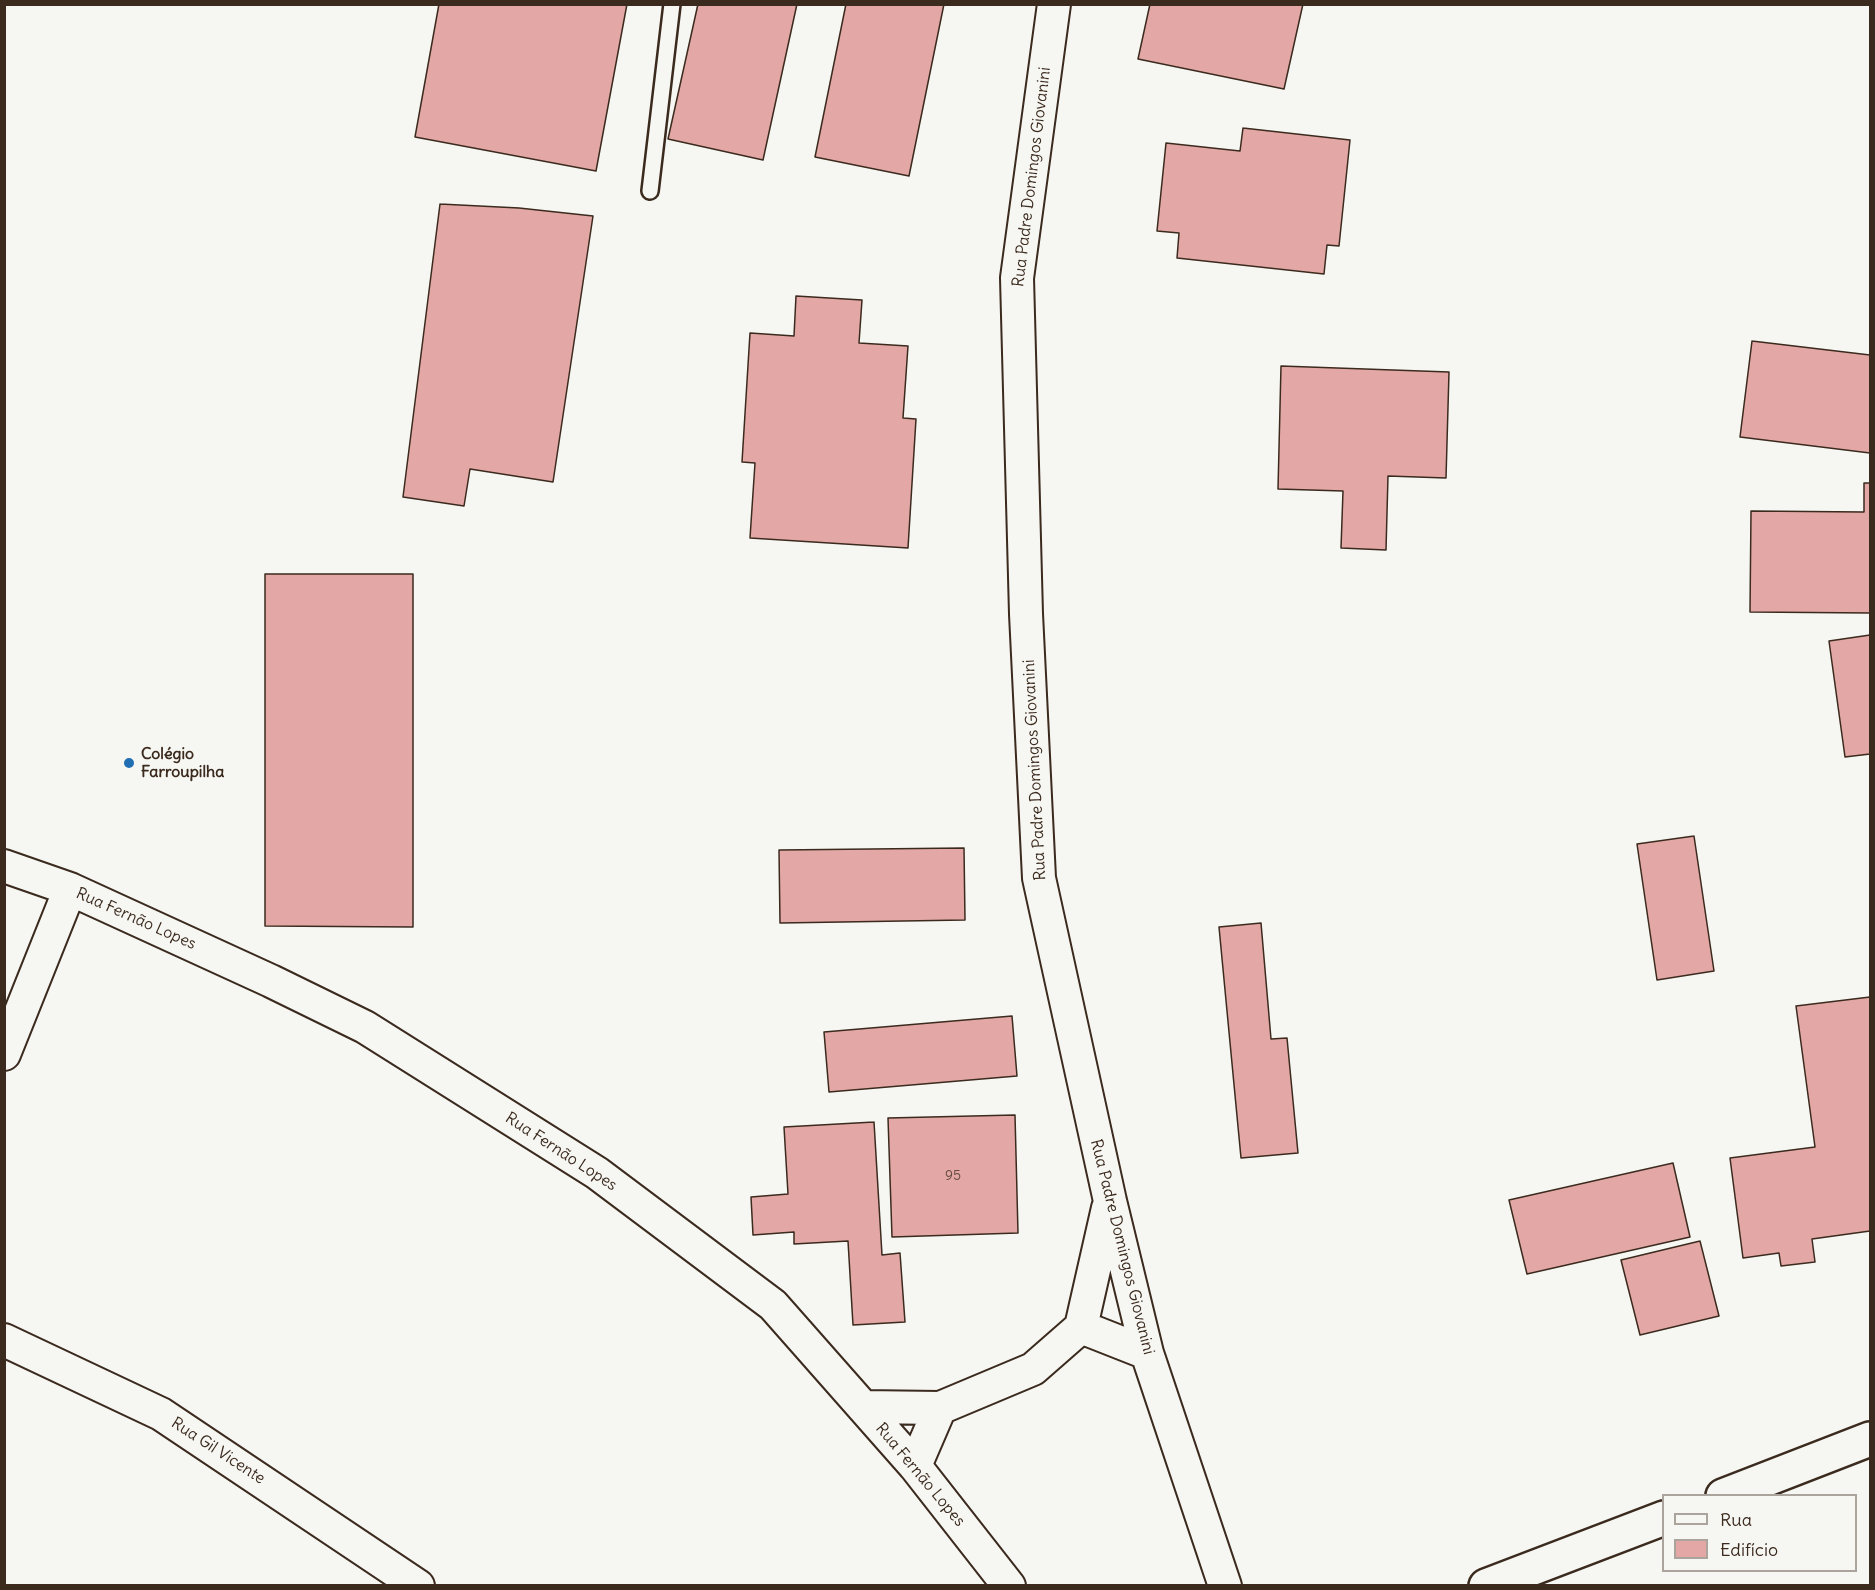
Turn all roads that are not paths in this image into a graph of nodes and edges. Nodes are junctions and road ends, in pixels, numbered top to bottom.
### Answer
1 (672, 4) edge
2 (1054, 4) edge
3 (650, 191) dead end
4 (4, 866) edge
5 (70, 889) junction
6 (4, 1054) edge
7 (1110, 1201) junction
8 (1081, 1327) junction
9 (4, 1340) edge
10 (1147, 1353) junction
11 (863, 1407) junction
12 (940, 1408) junction
13 (1870, 1439) edge
14 (915, 1466) junction
15 (1728, 1494) edge
16 (1662, 1519) edge
17 (418, 1586) edge
18 (1009, 1586) edge
19 (1225, 1586) edge
20 (1486, 1586) edge

1 - 3 lane
2 - 7 street, Rua Padre Domingos Giovanini
4 - 5 street, Rua Fernão Lopes
5 - 6 street
5 - 11 street, Rua Fernão Lopes
7 - 8 street
7 - 10 street, Rua Padre Domingos Giovanini
8 - 10 street
8 - 12 street
9 - 17 street, Rua Gil Vicente
10 - 19 street, Rua Padre Domingos Giovanini
11 - 12 street
11 - 14 street, Rua Fernão Lopes
12 - 14 street
13 - 15 main road
14 - 18 street, Rua Fernão Lopes
16 - 20 main road

